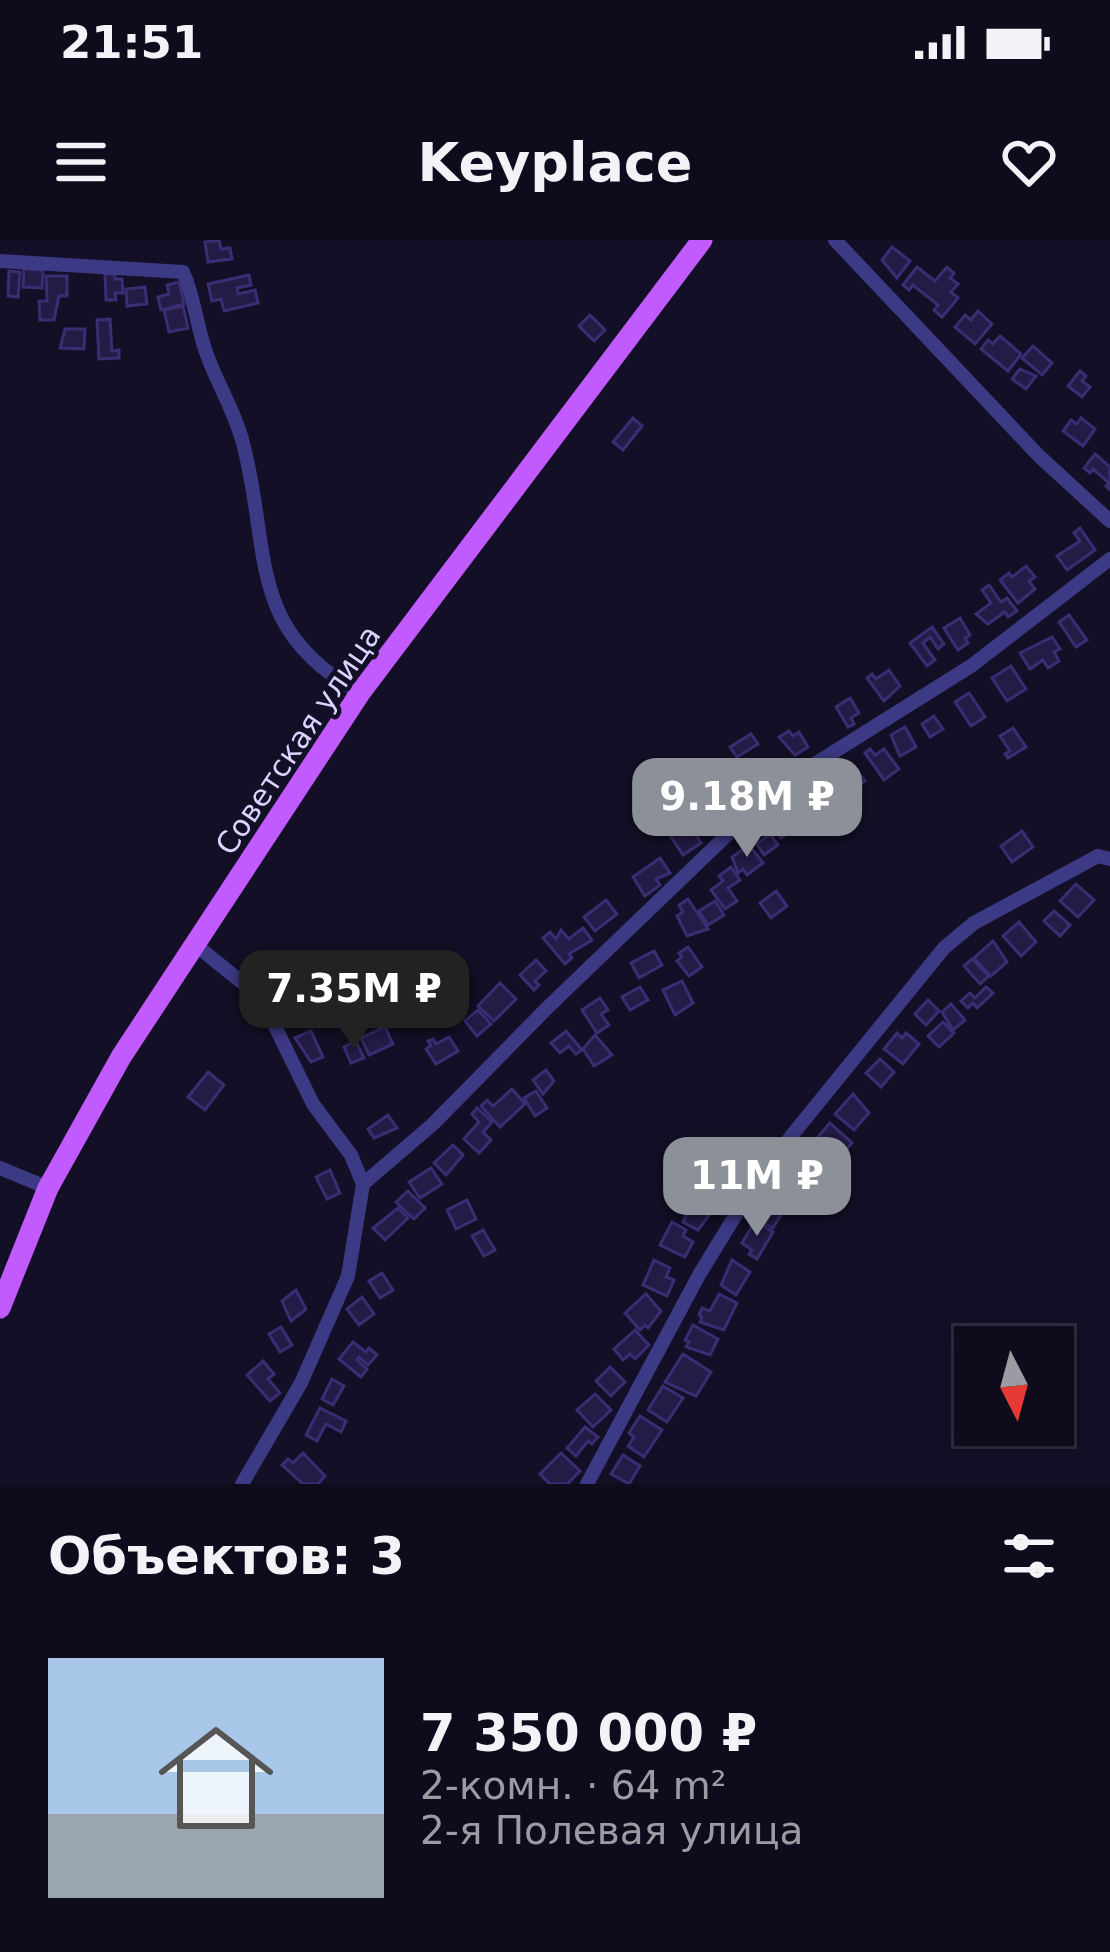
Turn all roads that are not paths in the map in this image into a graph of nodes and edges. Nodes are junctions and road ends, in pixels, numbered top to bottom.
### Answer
1 (702, 240) edge
2 (835, 240) edge
3 (0, 261) edge
4 (1110, 521) edge
5 (1110, 559) edge
6 (360, 693) junction
7 (1110, 859) edge
8 (197, 946) junction
9 (0, 1168) edge
10 (363, 1184) junction
11 (48, 1188) junction
12 (0, 1308) edge
13 (242, 1484) edge
14 (586, 1484) edge

1 - 6 main road, Советская улица
2 - 4 street
3 - 6 street
5 - 10 street
6 - 8 main road, Советская улица
7 - 14 street
8 - 10 street
8 - 11 main road, Советская улица
9 - 11 street
10 - 13 street
11 - 12 main road, Советская улица

